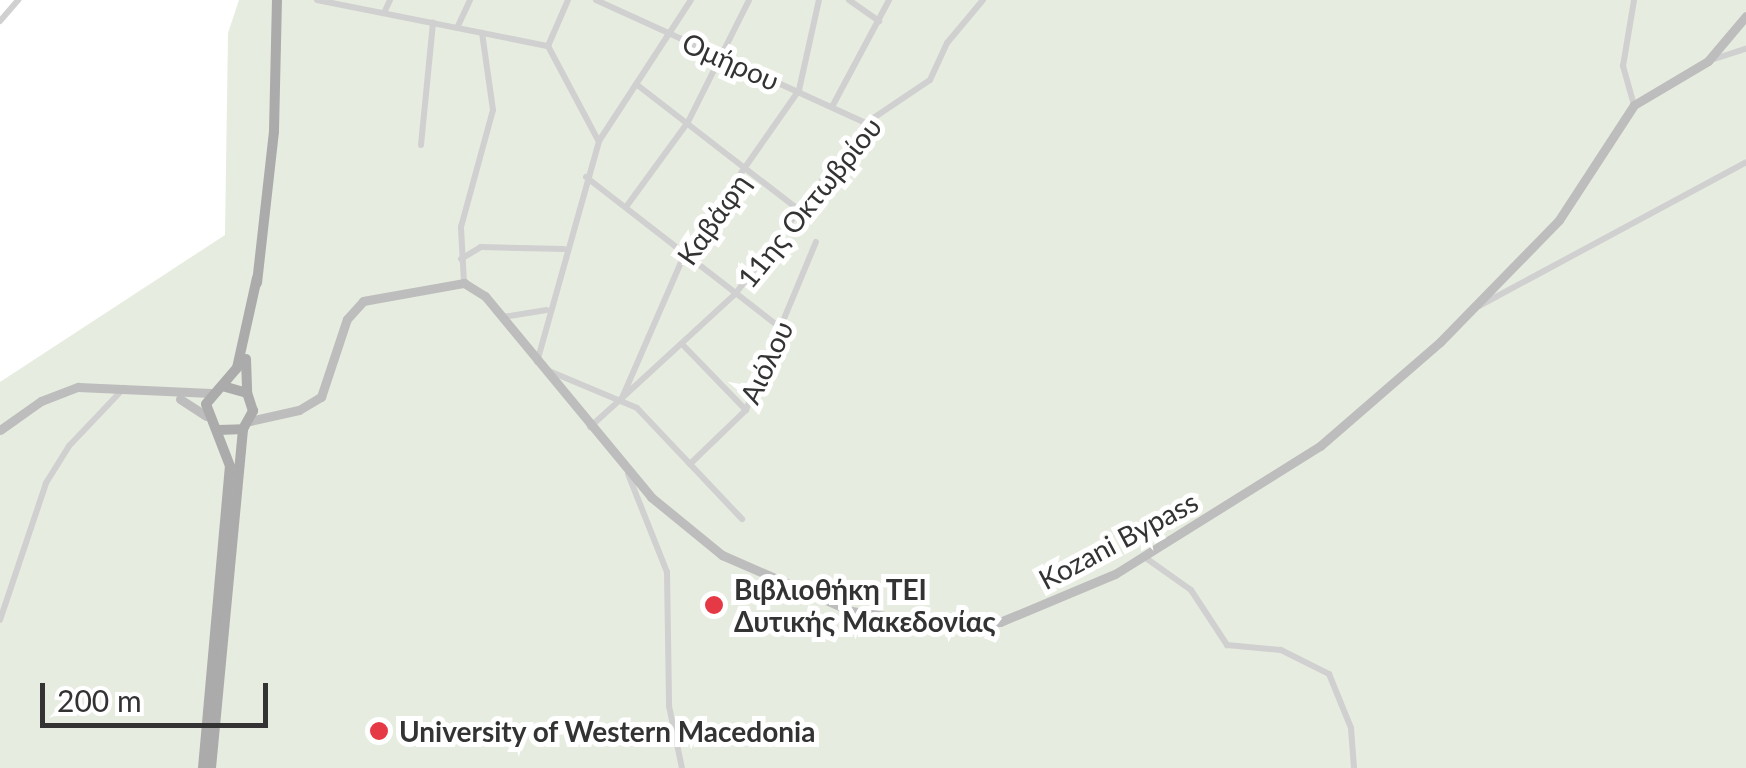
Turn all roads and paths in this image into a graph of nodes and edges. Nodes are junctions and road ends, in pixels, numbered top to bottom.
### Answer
1 (18, 0) edge
2 (318, 0) edge
3 (390, 0) edge
4 (470, 0) edge
5 (568, 0) edge
6 (596, 0) edge
7 (691, 0) edge
8 (749, 0) edge
9 (819, 0) edge
10 (849, 0) edge
11 (889, 0) edge
12 (983, 0) edge
13 (1634, 0) edge
14 (274, 2) edge
15 (384, 13) junction
16 (1746, 16) edge
17 (0, 21) edge
18 (879, 21) junction
19 (433, 23) junction
20 (458, 28) junction
21 (482, 33) junction
22 (669, 34) junction
23 (548, 46) junction
24 (1746, 49) edge
25 (724, 58) junction
26 (1708, 61) junction
27 (636, 84) junction
28 (799, 90) junction
29 (833, 104) junction
30 (1634, 105) junction
31 (688, 122) junction
32 (866, 122) junction
33 (599, 141) junction
34 (421, 146) dead end
35 (1746, 162) edge
36 (747, 169) junction
37 (586, 177) junction
38 (626, 207) junction
39 (799, 210) junction
40 (816, 242) dead end
41 (564, 249) junction
42 (685, 253) junction
43 (460, 260) junction
44 (257, 278) junction
45 (464, 284) junction
46 (736, 293) junction
47 (547, 309) junction
48 (1469, 311) junction
49 (503, 317) junction
50 (783, 330) junction
51 (682, 344) junction
52 (538, 366) junction
53 (124, 387) junction
54 (216, 390) junction
55 (172, 396) junction
56 (249, 396) junction
57 (622, 398) junction
58 (746, 410) junction
59 (274, 412) junction
60 (206, 416) junction
61 (246, 425) junction
62 (590, 428) junction
63 (216, 429) junction
64 (0, 430) edge
65 (690, 464) junction
66 (628, 473) junction
67 (742, 519) dead end
68 (1143, 556) junction
69 (0, 620) edge
70 (203, 768) edge
71 (212, 768) edge
72 (682, 768) edge
73 (1354, 768) edge

1 - 17 street
2 - 15 street
3 - 15 street
4 - 20 street
5 - 23 street
6 - 22 street, Ομήρου
7 - 22 street
8 - 25 street
9 - 28 street, Καβάφη
10 - 18 street
11 - 18 street
12 - 32 street, 11ης Οκτωβρίου
13 - 30 street
14 - 44 main road
15 - 19 street
16 - 26 main road, Kozani Bypass
18 - 29 street
19 - 20 street
19 - 34 street
20 - 21 street
21 - 23 street
21 - 43 street
22 - 25 street, Ομήρου
22 - 27 street
23 - 33 street
24 - 26 street
25 - 28 street, Ομήρου
25 - 31 street
26 - 30 main road, Kozani Bypass
27 - 31 street
27 - 33 street
28 - 29 street, Ομήρου
28 - 36 street, Καβάφη
29 - 32 street, Ομήρου
30 - 48 main road, Kozani Bypass
31 - 36 street
31 - 38 street
32 - 39 street, 11ης Οκτωβρίου
33 - 37 street
35 - 48 street
36 - 39 street
36 - 42 street, Καβάφη
37 - 38 street
37 - 41 street
38 - 42 street
39 - 46 street, 11ης Οκτωβρίου
40 - 50 street, Αιόλου
41 - 43 street
41 - 47 street
42 - 46 street
42 - 57 street, Καβάφη
43 - 45 street
44 - 54 main road
44 - 56 main road
45 - 49 main road, Kozani Bypass
45 - 59 main road
46 - 50 street
46 - 51 street, 11ης Οκτωβρίου
47 - 49 street
47 - 52 street
48 - 68 main road, Kozani Bypass
49 - 52 main road, Kozani Bypass
50 - 58 street, Αιόλου
51 - 57 street, 11ης Οκτωβρίου
51 - 58 street
52 - 57 street
52 - 62 main road, Kozani Bypass
53 - 55 main road
53 - 64 main road
53 - 69 street
54 - 55 main road
54 - 56 main road
54 - 60 main road
55 - 60 main road
56 - 59 main road
56 - 61 main road
57 - 62 street, Καβάφη
57 - 65 street
58 - 65 street, Αιόλου
59 - 61 main road
60 - 63 main road
61 - 63 main road
61 - 71 main road
62 - 66 main road, Kozani Bypass
63 - 70 main road
65 - 67 street
66 - 68 main road, Kozani Bypass
66 - 72 street
68 - 73 street

